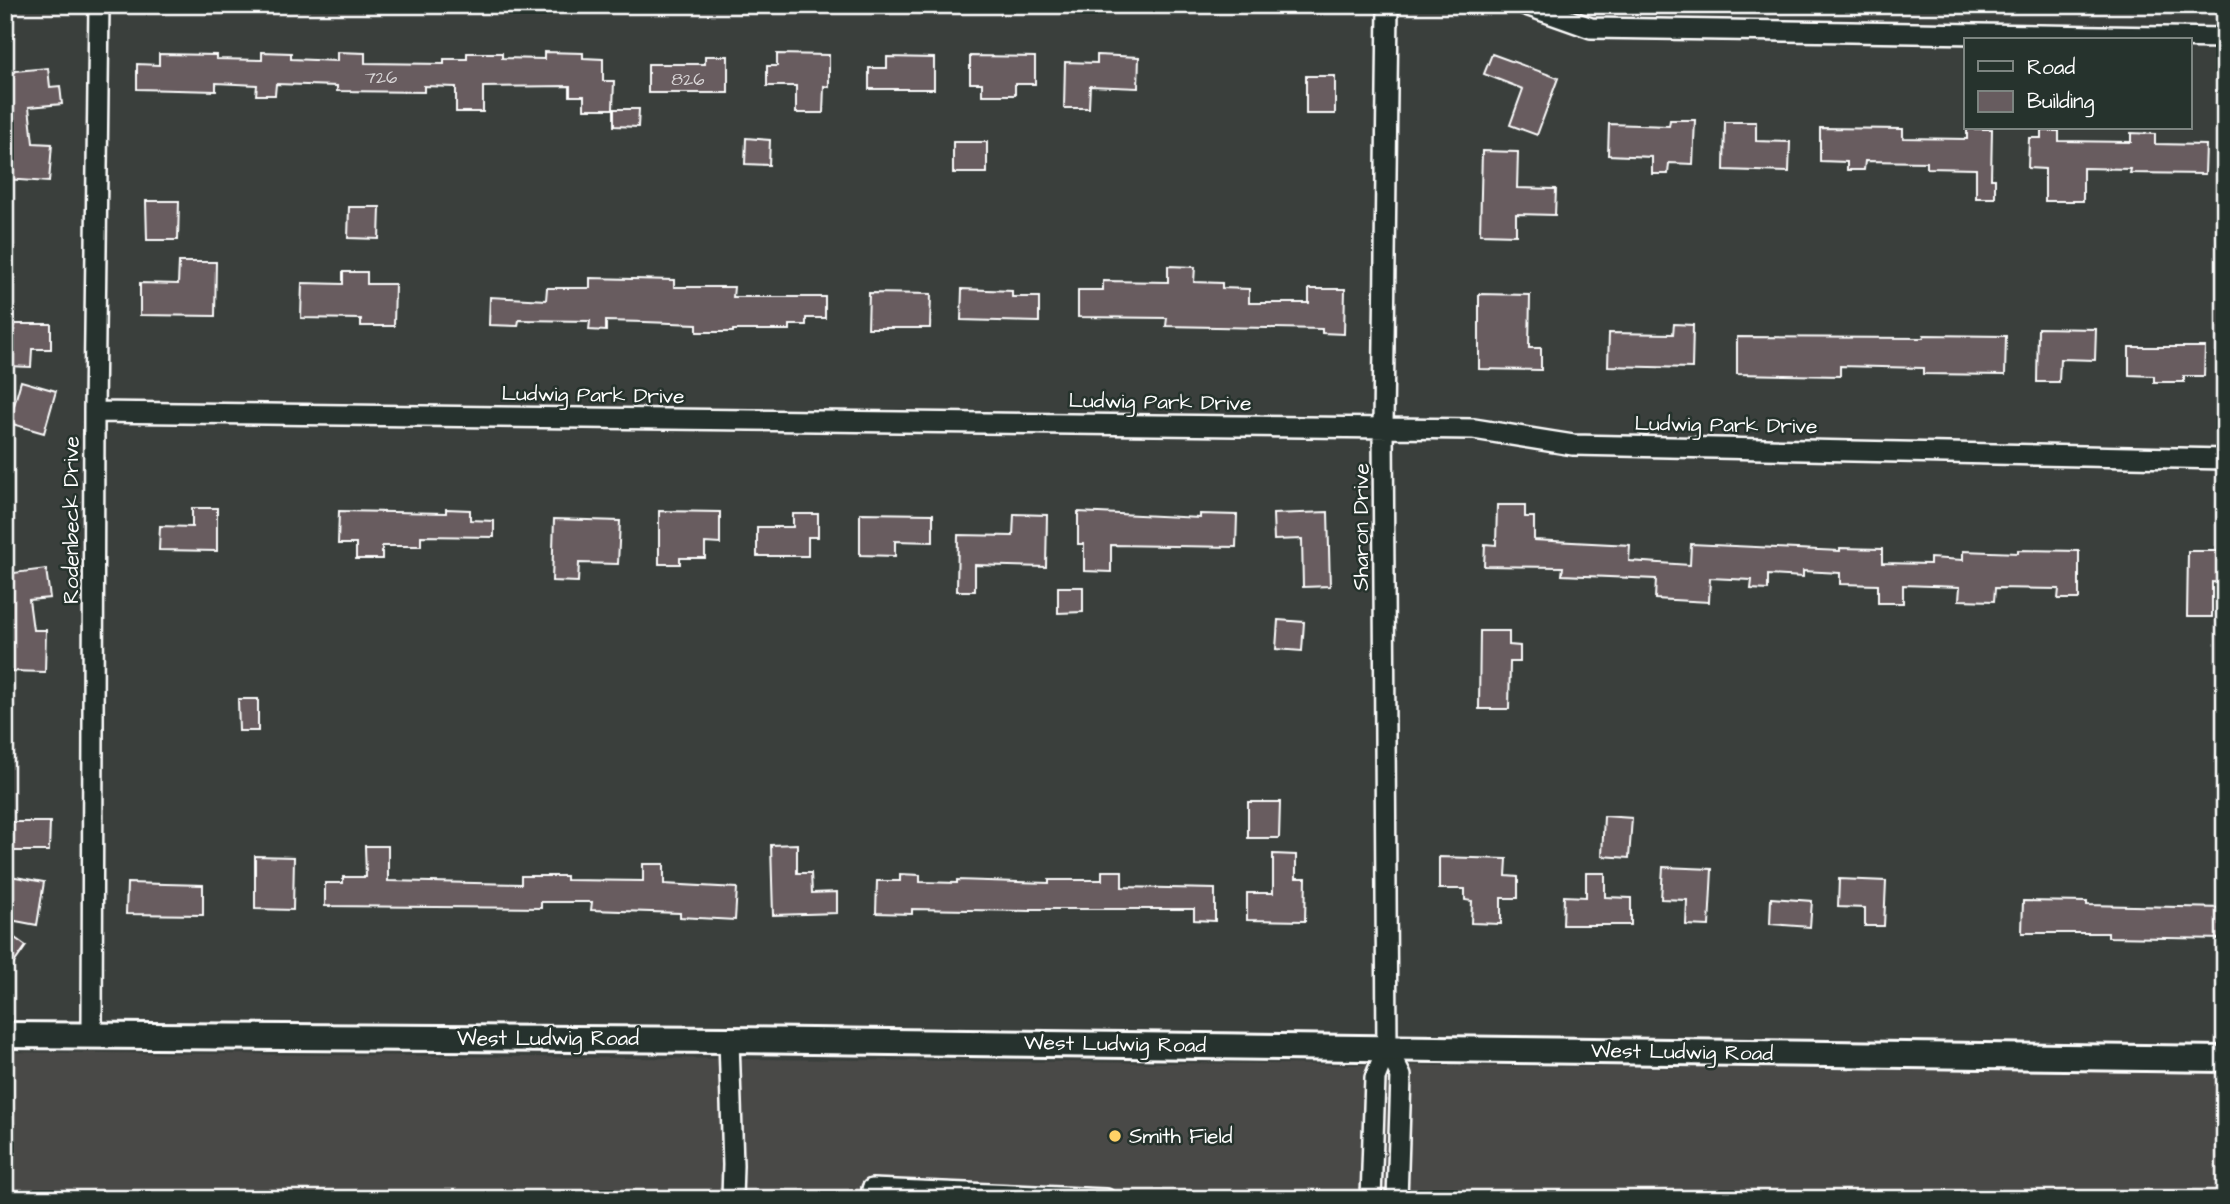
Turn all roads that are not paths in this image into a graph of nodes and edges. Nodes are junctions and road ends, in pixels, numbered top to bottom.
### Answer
1 (99, 5) edge
2 (1388, 5) edge
3 (1526, 5) edge
4 (2225, 38) edge
5 (94, 412) junction
6 (1383, 427) junction
7 (2225, 459) edge
8 (92, 1034) junction
9 (5, 1035) edge
10 (729, 1040) junction
11 (1387, 1048) junction
12 (2225, 1059) edge
13 (1059, 1198) edge
14 (732, 1199) edge
15 (872, 1199) edge
16 (1106, 1199) edge
17 (1371, 1199) edge
18 (1396, 1199) edge

1 - 5 street, Rodenbeck Drive
2 - 6 street, Sharon Drive
3 - 4 street
5 - 6 street, Ludwig Park Drive
5 - 8 street, Rodenbeck Drive
6 - 7 street, Ludwig Park Drive
6 - 11 street, Sharon Drive
8 - 9 main road, West Ludwig Road
8 - 10 main road, West Ludwig Road
10 - 11 main road, West Ludwig Road
10 - 14 street
11 - 12 main road, West Ludwig Road
11 - 17 street
11 - 18 street
13 - 15 street
13 - 16 street

